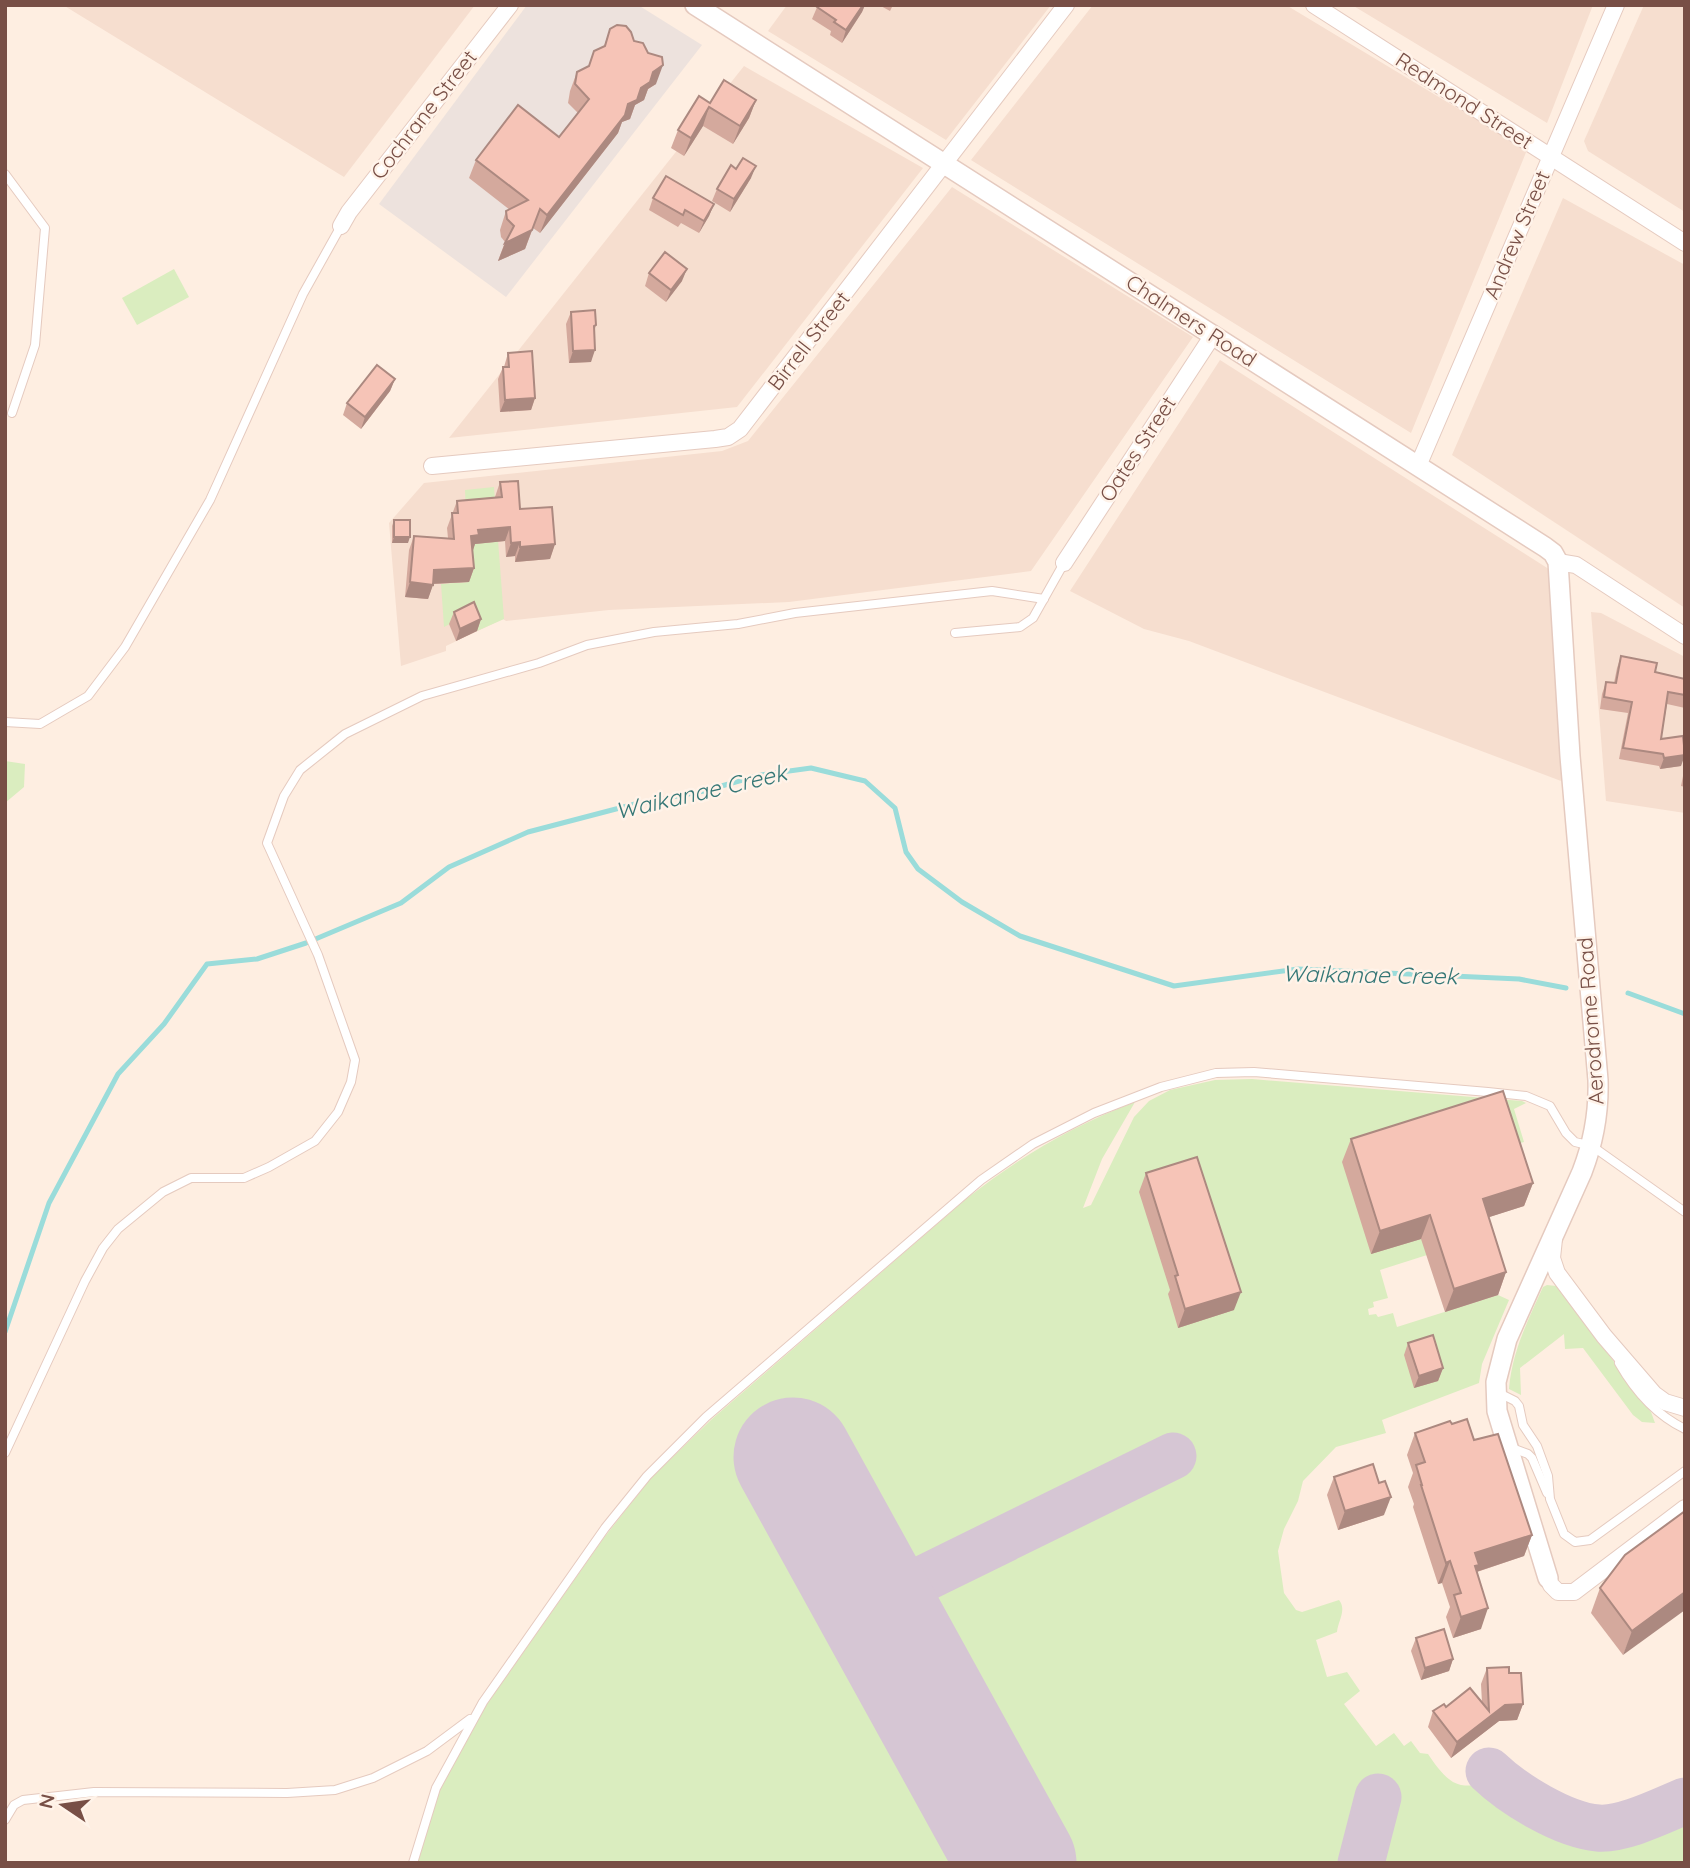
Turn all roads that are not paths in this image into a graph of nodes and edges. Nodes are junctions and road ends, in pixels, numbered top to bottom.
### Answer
1 (510, 5) edge
2 (695, 5) edge
3 (1066, 5) edge
4 (1314, 5) edge
5 (1616, 5) edge
6 (1550, 157) junction
7 (945, 163) junction
8 (5, 174) edge
9 (341, 226) joint
10 (1685, 243) edge
11 (1213, 335) junction
12 (12, 413) dead end
13 (432, 466) dead end
14 (1418, 466) junction
15 (1558, 562) junction
16 (1064, 563) joint
17 (1044, 599) junction
18 (955, 633) dead end
19 (1685, 636) edge
20 (5, 722) edge
21 (1592, 1146) junction
22 (1685, 1212) edge
23 (1561, 1217) junction
24 (1604, 1336) junction
25 (1496, 1382) junction
26 (1685, 1408) edge
27 (1685, 1429) edge
28 (1504, 1440) junction
29 (5, 1453) edge
30 (1685, 1471) edge
31 (1550, 1499) junction
32 (1685, 1508) edge
33 (1548, 1578) joint
34 (477, 1713) junction
35 (5, 1820) edge
36 (413, 1863) edge

1 - 9 street, Cochrane Street
2 - 7 street, Chalmers Road
3 - 7 street, Birrell Street
4 - 6 street, Redmond Street
5 - 6 street, Andrew Street
6 - 10 street, Redmond Street
6 - 14 street, Andrew Street
7 - 11 street, Chalmers Road
7 - 13 street, Birrell Street
8 - 12 lane
9 - 20 lane
11 - 14 street, Chalmers Road
11 - 16 street, Oates Street
14 - 15 street, Chalmers Road
15 - 19 street, Chalmers Road
15 - 21 street, Aerodrome Road
16 - 17 lane
17 - 18 lane
17 - 29 lane
21 - 22 lane
21 - 23 street, Aerodrome Road
21 - 34 lane
23 - 24 street
23 - 25 street, Aerodrome Road
24 - 26 street
24 - 27 lane
25 - 28 street, Aerodrome Road
25 - 31 lane
28 - 31 lane
28 - 33 street, Aerodrome Road
30 - 31 lane
32 - 33 street
34 - 35 lane
34 - 36 lane

